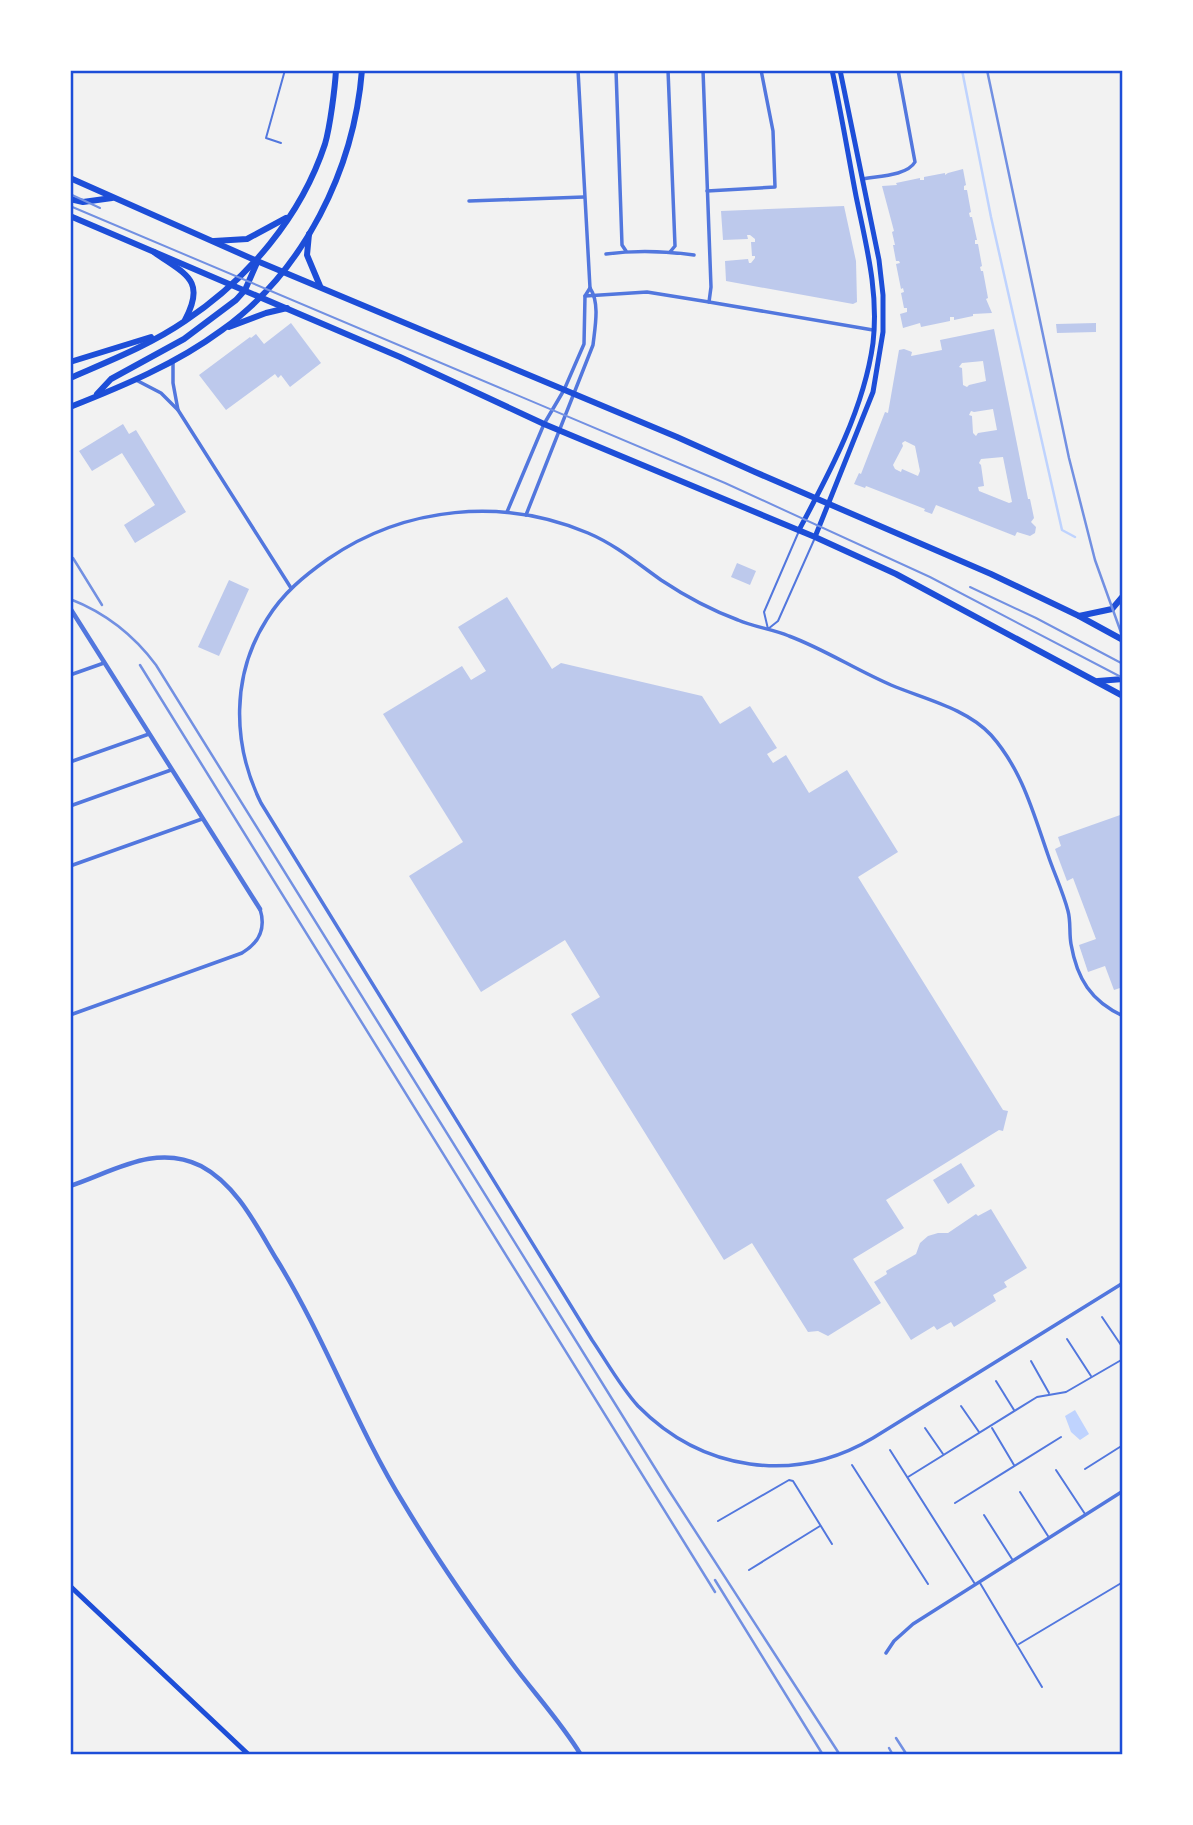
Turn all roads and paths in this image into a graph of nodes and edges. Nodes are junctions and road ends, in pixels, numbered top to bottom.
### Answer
1 (285, 70) edge
2 (336, 70) edge
3 (362, 70) edge
4 (578, 70) edge
5 (616, 70) edge
6 (668, 70) edge
7 (703, 70) edge
8 (761, 70) edge
9 (832, 70) edge
10 (840, 70) edge
11 (898, 70) edge
12 (281, 144) dead end
13 (70, 178) edge
14 (862, 179) junction
15 (707, 191) junction
16 (583, 197) junction
17 (114, 198) junction
18 (70, 199) edge
19 (469, 201) dead end
20 (70, 216) edge
21 (288, 217) junction
22 (310, 232) junction
23 (214, 241) junction
24 (626, 251) junction
25 (154, 252) junction
26 (670, 252) junction
27 (606, 254) dead end
28 (694, 255) dead end
29 (257, 261) junction
30 (284, 271) junction
31 (230, 285) junction
32 (320, 286) junction
33 (590, 288) junction
34 (245, 290) junction
35 (585, 296) junction
36 (595, 296) junction
37 (260, 297) junction
38 (709, 302) junction
39 (287, 308) junction
40 (184, 323) junction
41 (224, 329) junction
42 (874, 330) junction
43 (163, 334) junction
44 (70, 362) edge
45 (173, 362) junction
46 (70, 378) edge
47 (136, 380) junction
48 (564, 390) junction
49 (573, 394) junction
50 (93, 398) junction
51 (70, 407) edge
52 (178, 410) junction
53 (544, 424) junction
54 (559, 431) junction
55 (816, 499) junction
56 (828, 505) junction
57 (507, 512) junction
58 (526, 514) junction
59 (799, 530) junction
60 (815, 537) junction
61 (290, 588) junction
62 (1123, 596) edge
63 (70, 608) edge
64 (1079, 616) junction
65 (768, 629) junction
66 (1123, 640) edge
67 (104, 663) junction
68 (70, 675) edge
69 (1123, 679) edge
70 (1096, 681) junction
71 (1123, 696) edge
72 (149, 734) junction
73 (70, 762) edge
74 (171, 770) junction
75 (70, 806) edge
76 (202, 819) junction
77 (70, 866) edge
78 (260, 909) joint
79 (70, 1015) edge
80 (1123, 1016) edge
81 (70, 1186) edge
82 (1123, 1283) edge
83 (1102, 1317) dead end
84 (1067, 1339) dead end
85 (1123, 1348) edge
86 (1123, 1359) edge
87 (1031, 1361) dead end
88 (1092, 1377) junction
89 (996, 1381) dead end
90 (1050, 1394) junction
91 (961, 1406) dead end
92 (1015, 1411) junction
93 (991, 1426) junction
94 (925, 1428) dead end
95 (980, 1433) junction
96 (1061, 1437) dead end
97 (1122, 1447) edge
98 (890, 1450) dead end
99 (944, 1455) junction
100 (852, 1465) dead end
101 (1015, 1466) junction
102 (1085, 1469) dead end
103 (1056, 1470) dead end
104 (908, 1477) junction
105 (1123, 1491) edge
106 (1020, 1492) dead end
107 (955, 1503) dead end
108 (984, 1515) dead end
109 (1085, 1515) junction
110 (718, 1521) dead end
111 (821, 1525) junction
112 (1049, 1537) junction
113 (832, 1544) dead end
114 (1013, 1560) junction
115 (749, 1570) dead end
116 (1123, 1582) edge
117 (977, 1583) junction
118 (928, 1584) dead end
119 (70, 1586) edge
120 (1018, 1645) junction
121 (886, 1653) dead end
122 (1042, 1687) dead end
123 (249, 1755) edge
124 (581, 1755) edge

1 - 12 lane
2 - 21 main road
3 - 22 main road
4 - 16 street
5 - 24 street
6 - 26 street
7 - 15 street
8 - 15 street
9 - 42 main road
10 - 14 main road
11 - 14 street
13 - 17 main road
14 - 56 main road
15 - 38 street
16 - 19 street
16 - 33 street
17 - 18 main road
17 - 23 main road
20 - 25 main road
21 - 23 main road
21 - 29 main road
22 - 30 main road
22 - 32 main road
23 - 29 main road
24 - 26 street
24 - 27 street
25 - 31 main road
25 - 40 main road
26 - 28 street
29 - 30 main road
29 - 31 main road
29 - 34 main road
30 - 32 main road
30 - 37 main road
31 - 34 main road
31 - 40 main road
32 - 48 main road
33 - 35 street
33 - 36 street
34 - 37 main road
34 - 50 main road
35 - 36 street
35 - 48 street
36 - 38 street
36 - 49 street
37 - 39 main road
37 - 41 main road
38 - 42 street
39 - 41 main road
39 - 53 main road
40 - 43 main road
41 - 45 main road
42 - 55 main road
43 - 44 main road
43 - 46 main road
45 - 47 main road
45 - 52 street
47 - 50 main road
47 - 52 street
48 - 49 main road
48 - 53 street
49 - 54 street
49 - 55 main road
50 - 51 main road
52 - 61 street
53 - 54 main road
53 - 57 street
54 - 58 street
54 - 59 main road
55 - 56 main road
55 - 59 main road
56 - 60 main road
56 - 64 main road
57 - 58 street
57 - 61 street
58 - 65 street
59 - 60 main road
59 - 65 lane
60 - 65 lane
60 - 70 main road
61 - 82 street
62 - 64 main road
63 - 67 street
64 - 66 main road
65 - 80 street
67 - 68 street
67 - 72 street
69 - 70 main road
70 - 71 main road
72 - 73 street
72 - 74 street
74 - 75 street
74 - 76 street
76 - 77 street
76 - 78 street
78 - 79 street
81 - 124 street
83 - 85 lane
84 - 88 lane
86 - 88 lane
87 - 90 lane
88 - 90 lane
89 - 92 lane
90 - 92 lane
91 - 95 lane
92 - 93 lane
93 - 95 lane
93 - 101 lane
94 - 99 lane
95 - 99 lane
96 - 101 lane
97 - 102 lane
98 - 104 lane
99 - 104 lane
100 - 118 lane
101 - 107 lane
103 - 109 lane
104 - 117 lane
105 - 109 street
106 - 112 lane
108 - 114 lane
109 - 112 street
110 - 111 lane
111 - 113 lane
111 - 115 lane
112 - 114 street
114 - 117 street
116 - 120 lane
117 - 120 lane
117 - 121 street
119 - 123 main road
120 - 122 lane

